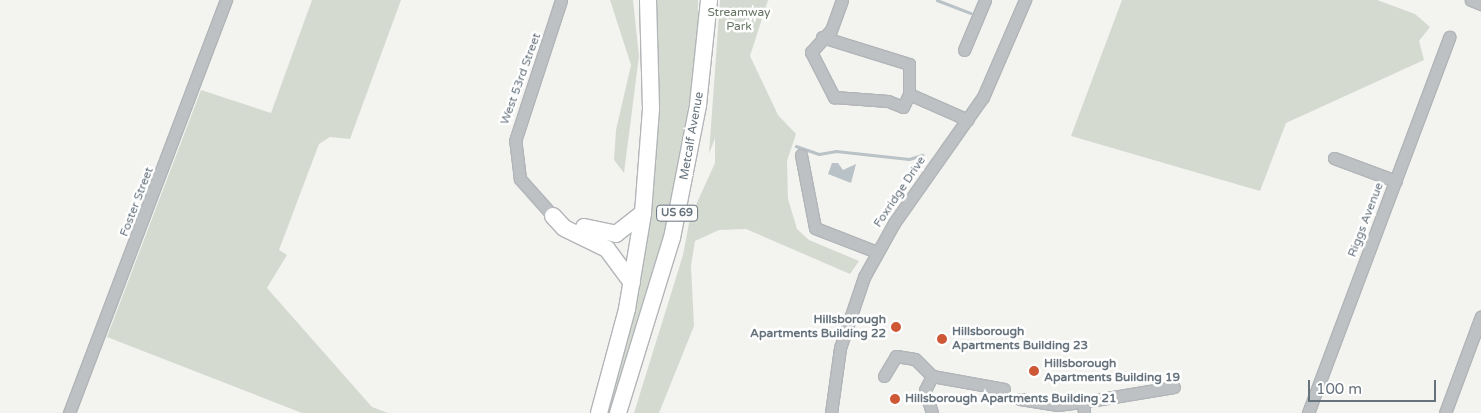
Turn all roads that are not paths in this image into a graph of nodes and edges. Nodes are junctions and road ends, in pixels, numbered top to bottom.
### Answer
1 (226, 0) edge
2 (561, 0) edge
3 (648, 0) edge
4 (709, 0) edge
5 (842, 0) edge
6 (984, 0) edge
7 (1025, 0) edge
8 (1471, 0) edge
9 (1481, 4) edge
10 (1449, 37) dead end
11 (822, 38) junction
12 (964, 50) dead end
13 (909, 94) junction
14 (968, 120) junction
15 (801, 155) dead end
16 (1334, 158) dead end
17 (1396, 181) junction
18 (643, 213) junction
19 (553, 216) junction
20 (877, 252) junction
21 (632, 283) junction
22 (1481, 316) edge
23 (884, 376) dead end
24 (932, 376) junction
25 (1174, 387) dead end
26 (1004, 390) dead end
27 (1020, 399) dead end
28 (1083, 407) edge
29 (69, 413) edge
30 (599, 413) edge
31 (618, 413) edge
32 (830, 413) edge
33 (932, 413) edge
34 (1308, 413) edge
35 (1445, 413) edge

1 - 29 street, Foster Street
2 - 19 street, West 53rd Street
3 - 18 highway, US 69
4 - 31 highway, Metcalf Avenue / US 69
5 - 11 street
6 - 12 street
7 - 14 street, Foxridge Drive
8 - 9 street
10 - 17 street, Riggs Avenue
11 - 13 street
11 - 13 street
13 - 14 street
14 - 20 street, Foxridge Drive
15 - 20 street
16 - 17 street
17 - 34 street, Riggs Avenue
18 - 19 highway
18 - 21 highway, US 69
19 - 21 highway
20 - 32 street, Foxridge Drive
21 - 30 highway, US 69
22 - 35 street
23 - 24 street
24 - 26 street
24 - 33 street
25 - 28 street
27 - 28 street

